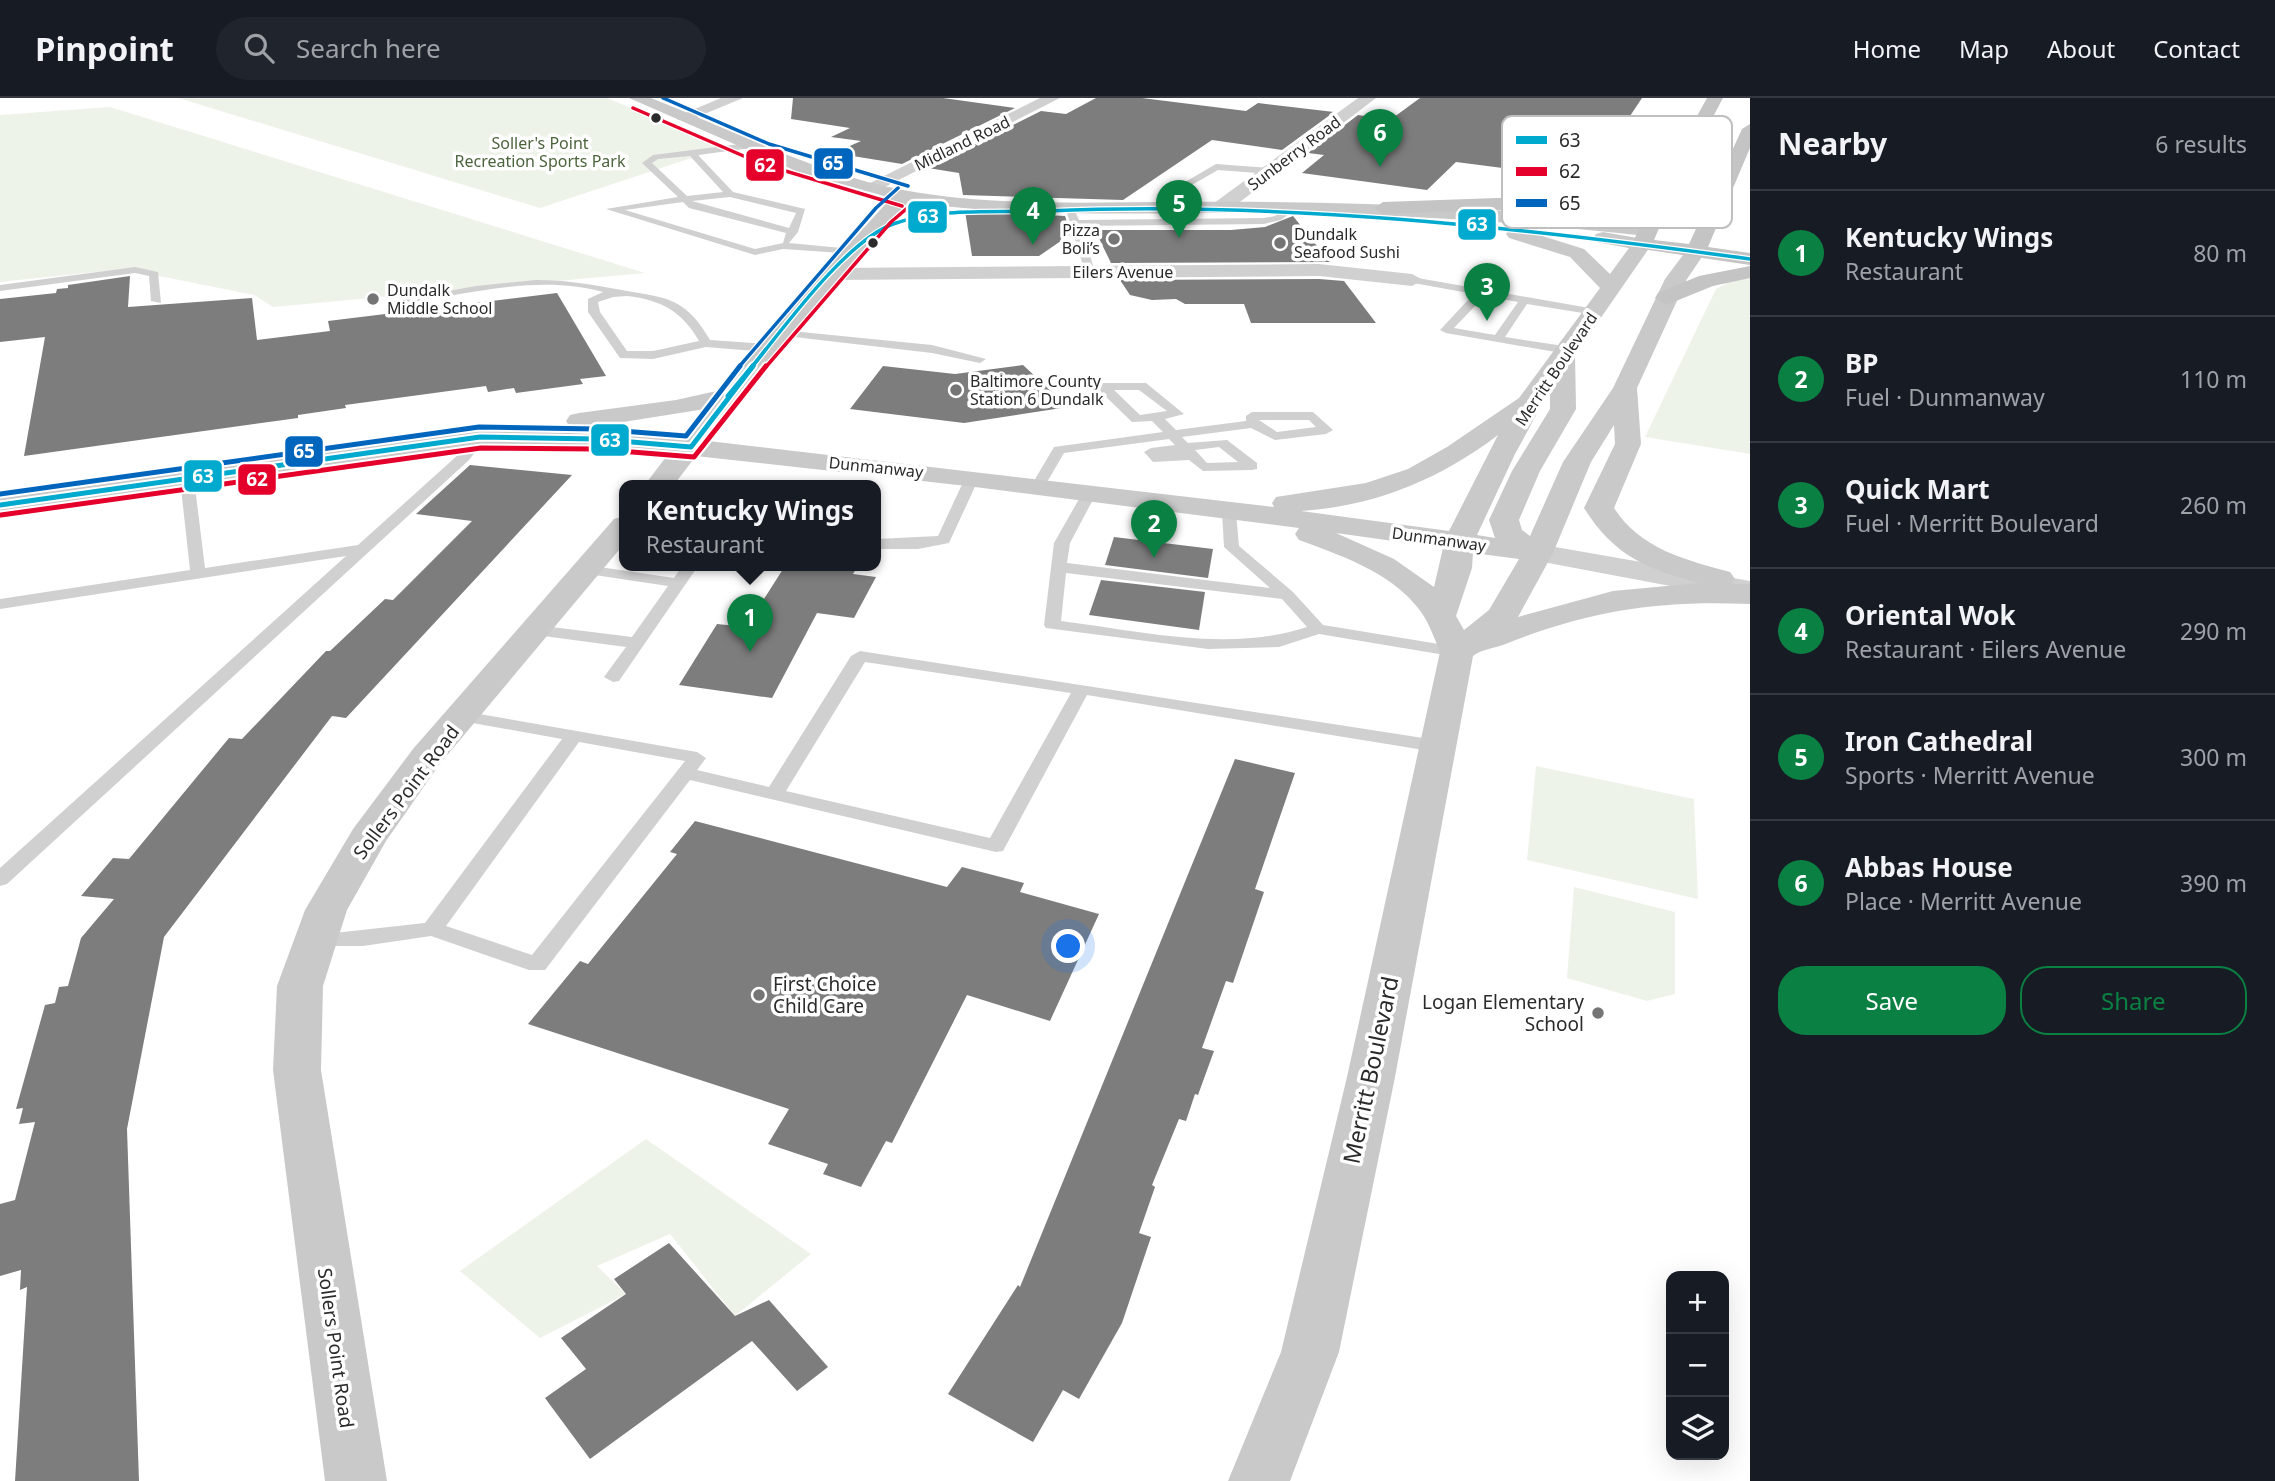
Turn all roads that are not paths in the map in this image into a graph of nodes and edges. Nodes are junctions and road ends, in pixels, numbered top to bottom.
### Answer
1 (637, 98) edge
2 (735, 98) edge
3 (1052, 98) edge
4 (1368, 98) edge
5 (1715, 98) edge
6 (1705, 116) edge
7 (684, 117) junction
8 (1750, 128) edge
9 (748, 146) junction
10 (693, 154) junction
11 (1270, 171) junction
12 (820, 173) junction
13 (871, 187) junction
14 (1173, 192) dead end
15 (730, 194) junction
16 (1732, 194) edge
17 (905, 196) junction
18 (685, 199) junction
19 (1502, 204) edge
20 (1221, 207) junction
21 (1292, 208) junction
22 (1383, 208) junction
23 (1073, 216) junction
24 (1502, 216) edge
25 (1441, 220) junction
26 (1502, 225) edge
27 (1537, 228) edge
28 (1602, 228) edge
29 (1648, 228) edge
30 (1710, 228) edge
31 (793, 232) junction
32 (1644, 237) junction
33 (861, 241) junction
34 (1750, 243) edge
35 (1700, 244) junction
36 (783, 246) junction
37 (1750, 259) edge
38 (1090, 272) junction
39 (1750, 272) edge
40 (833, 274) junction
41 (1412, 280) joint
42 (1611, 287) junction
43 (0, 288) edge
44 (614, 292) junction
45 (1667, 298) junction
46 (157, 302) dead end
47 (394, 303) dead end
48 (1522, 304) junction
49 (1595, 312) junction
50 (1498, 339) junction
51 (774, 340) junction
52 (706, 344) junction
53 (1565, 352) junction
54 (980, 359) dead end
55 (1625, 388) junction
56 (728, 396) junction
57 (1530, 401) junction
58 (1155, 416) junction
59 (1253, 424) dead end
60 (1172, 435) junction
61 (480, 437) junction
62 (691, 447) junction
63 (1189, 452) dead end
64 (972, 478) junction
65 (187, 479) junction
66 (663, 480) edge
67 (1038, 486) junction
68 (1090, 492) junction
69 (0, 505) edge
70 (1196, 505) junction
71 (1229, 512) junction
72 (619, 531) edge
73 (1459, 541) junction
74 (881, 544) edge
75 (361, 549) junction
76 (1538, 553) junction
77 (1059, 567) junction
78 (586, 570) junction
79 (686, 571) edge
80 (198, 574) junction
81 (678, 583) junction
82 (1750, 591) edge
83 (1287, 595) junction
84 (0, 604) edge
85 (1440, 616) junction
86 (1318, 629) junction
87 (536, 630) junction
88 (637, 643) junction
89 (1457, 652) junction
90 (614, 677) dead end
91 (1082, 690) junction
92 (462, 716) junction
93 (574, 736) junction
94 (1436, 746) junction
95 (691, 766) junction
96 (774, 794) junction
97 (0, 879) edge
98 (432, 929) junction
99 (315, 941) junction
100 (1273, 1474) edge
101 (356, 1481) edge

1 - 7 street
2 - 7 street
3 - 13 street, Midland Road
4 - 11 street, Sunberry Road
5 - 6 main road, Merritt Boulevard
7 - 9 street
8 - 16 main road
9 - 10 lane
9 - 12 street
10 - 15 lane
10 - 18 lane
11 - 14 lane
11 - 20 street, Sunberry Road
12 - 13 street
12 - 33 street
13 - 17 street
15 - 18 lane
15 - 31 lane
17 - 23 street
17 - 33 street
18 - 31 lane
18 - 36 lane
19 - 22 main road
20 - 21 street
20 - 23 street
21 - 22 street
21 - 23 lane
21 - 25 street
22 - 24 street
23 - 33 street
23 - 38 lane
25 - 26 street
25 - 42 street
27 - 32 street
28 - 32 street
29 - 32 main road, Merritt Boulevard
30 - 35 main road
31 - 36 lane
32 - 35 main road
32 - 42 street, Merritt Boulevard
33 - 36 lane
33 - 40 street
34 - 35 main road
35 - 37 main road
35 - 45 street
38 - 40 street, Eilers Avenue
38 - 41 street, Eilers Avenue
39 - 45 main road
40 - 51 street
41 - 48 lane
42 - 49 street, Merritt Boulevard
43 - 46 lane
44 - 47 lane
44 - 52 lane
44 - 52 lane
45 - 55 street
48 - 49 lane
48 - 50 lane
48 - 50 lane
49 - 53 street, Merritt Boulevard
50 - 53 lane
51 - 52 lane
51 - 54 lane
51 - 56 street
53 - 57 street, Merritt Boulevard
53 - 76 street
55 - 76 street
55 - 82 street
56 - 61 street
56 - 62 street
57 - 70 street
57 - 73 street, Merritt Boulevard
58 - 58 lane
58 - 60 lane
59 - 60 lane
60 - 63 lane
60 - 67 lane
61 - 62 street, Dunmanway
61 - 65 street, Dunmanway
61 - 75 lane
62 - 64 street, Dunmanway
62 - 66 street
64 - 67 street, Dunmanway
64 - 74 lane
65 - 69 street, Dunmanway
65 - 80 lane
67 - 68 street, Dunmanway
68 - 70 street, Dunmanway
68 - 77 lane
70 - 71 street
70 - 73 street, Dunmanway
71 - 83 lane
71 - 85 street
72 - 78 street, Sollers Point Road
73 - 76 street, Dunmanway
73 - 85 street, Merritt Boulevard
75 - 80 lane
75 - 97 lane
76 - 82 street, Dunmanway
76 - 89 street
77 - 83 lane
77 - 86 lane
78 - 81 lane
78 - 87 street, Sollers Point Road
79 - 81 lane
80 - 84 lane
81 - 88 lane
82 - 89 street
83 - 86 lane
85 - 89 street
86 - 89 lane
87 - 88 lane
87 - 92 street, Sollers Point Road
88 - 90 lane
89 - 94 street, Merritt Boulevard
91 - 94 lane
91 - 96 lane
91 - 96 lane
92 - 93 lane
92 - 99 street, Sollers Point Road
93 - 95 lane
93 - 98 lane
94 - 100 street, Merritt Boulevard
95 - 96 lane
95 - 98 lane
98 - 99 lane
99 - 101 street, Sollers Point Road

